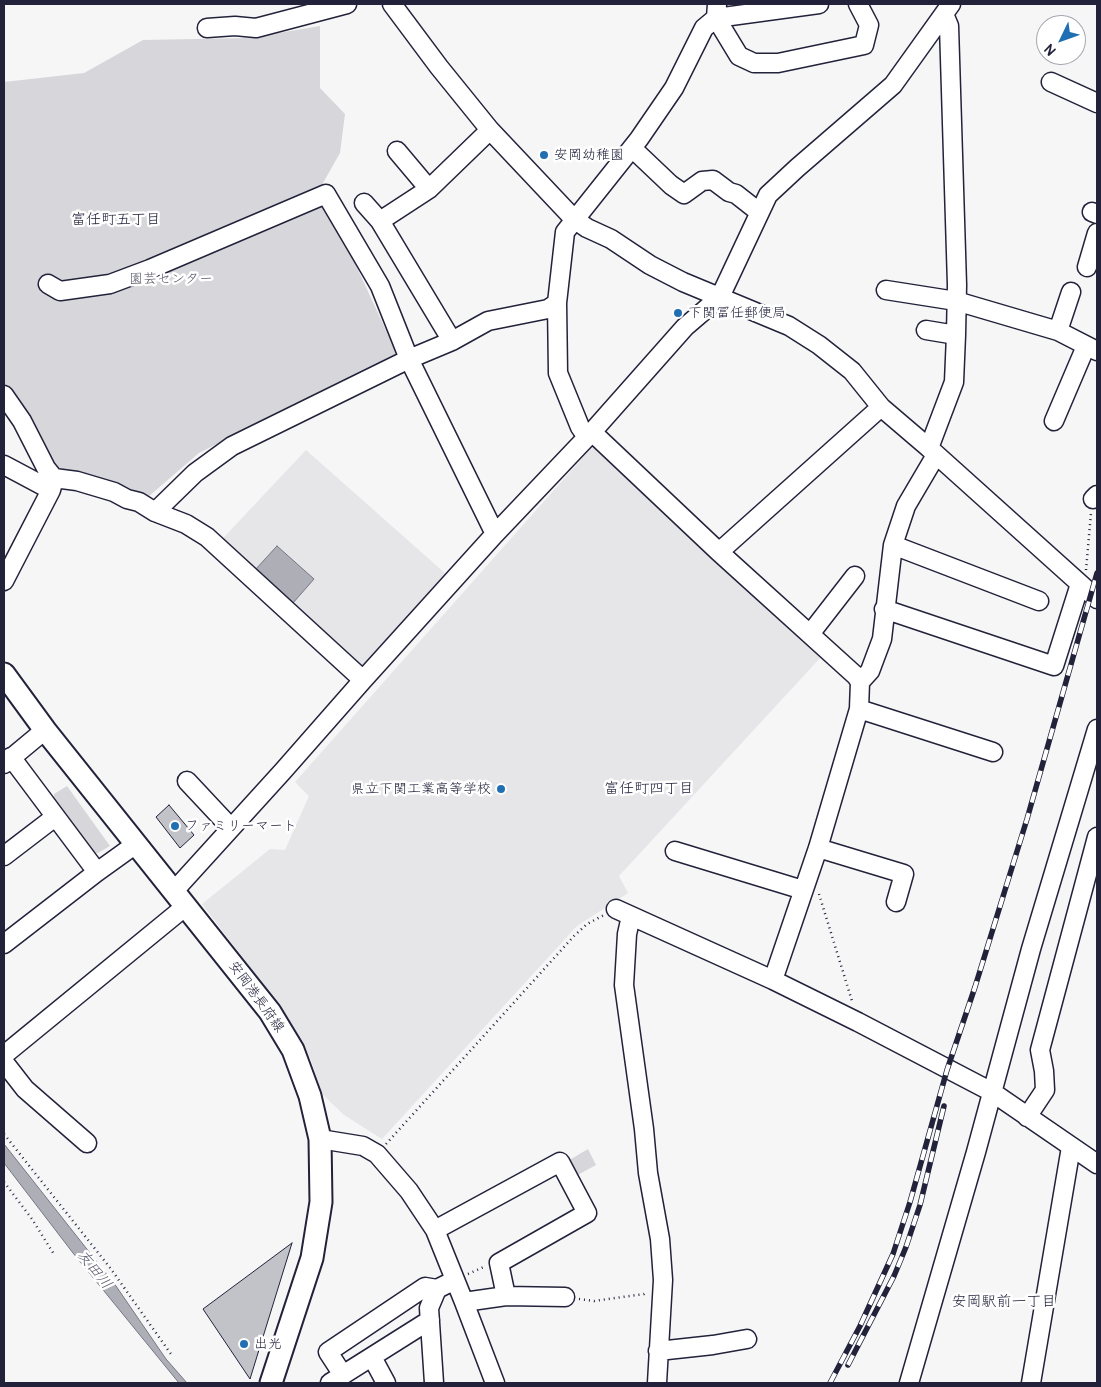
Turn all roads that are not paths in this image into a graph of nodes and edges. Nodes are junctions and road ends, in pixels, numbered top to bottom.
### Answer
1 (347, 4) edge
2 (392, 4) edge
3 (819, 4) edge
4 (858, 4) edge
5 (948, 9) edge
6 (716, 11) edge
7 (207, 28) dead end
8 (1051, 82) dead end
9 (1097, 103) edge
10 (490, 130) junction
11 (632, 148) junction
12 (397, 151) dead end
13 (429, 189) junction
14 (364, 203) dead end
15 (759, 212) junction
16 (574, 219) junction
17 (380, 221) junction
18 (1097, 233) edge
19 (1086, 259) dead end
20 (48, 284) dead end
21 (886, 290) dead end
22 (1071, 292) dead end
23 (720, 297) junction
24 (956, 301) junction
25 (557, 303) junction
26 (926, 330) dead end
27 (1058, 331) junction
28 (956, 335) junction
29 (452, 341) junction
30 (1092, 349) edge
31 (409, 359) junction
32 (4, 395) edge
33 (881, 407) junction
34 (1054, 420) dead end
35 (589, 435) junction
36 (932, 452) junction
37 (4, 465) edge
38 (52, 484) junction
39 (155, 512) junction
40 (495, 534) junction
41 (893, 545) junction
42 (719, 552) junction
43 (855, 576) dead end
44 (4, 581) edge
45 (1080, 584) junction
46 (1097, 599) edge
47 (1039, 601) dead end
48 (884, 609) junction
49 (810, 634) junction
50 (4, 674) edge
51 (363, 680) junction
52 (860, 682) junction
53 (859, 709) junction
54 (1097, 729) edge
55 (45, 730) junction
56 (993, 752) dead end
57 (8, 760) edge
58 (188, 781) dead end
59 (55, 817) junction
60 (231, 828) junction
61 (1097, 837) edge
62 (136, 844) junction
63 (818, 848) junction
64 (675, 851) dead end
65 (4, 856) edge
66 (97, 872) junction
67 (803, 890) junction
68 (180, 898) junction
69 (896, 902) dead end
70 (4, 944) edge
71 (773, 980) junction
72 (5, 1052) edge
73 (992, 1092) junction
74 (1027, 1117) junction
75 (320, 1139) junction
76 (87, 1143) dead end
77 (1071, 1147) junction
78 (1097, 1164) edge
79 (435, 1230) junction
80 (456, 1280) junction
81 (438, 1288) junction
82 (506, 1296) junction
83 (565, 1297) road end
84 (464, 1302) junction
85 (430, 1320) junction
86 (747, 1339) dead end
87 (658, 1350) junction
88 (372, 1357) junction
89 (336, 1379) edge
90 (271, 1383) edge
91 (386, 1383) edge
92 (434, 1383) edge
93 (495, 1383) edge
94 (657, 1383) edge
95 (910, 1383) edge
96 (1031, 1383) edge

1 - 7 street
2 - 10 street
3 - 6 street
4 - 6 street
5 - 15 street
5 - 24 street
6 - 11 street
8 - 9 street
10 - 13 street
10 - 16 street
11 - 15 street
11 - 16 street
12 - 13 street
13 - 17 street
14 - 17 street
15 - 23 street
16 - 23 street
16 - 25 street
17 - 29 street
18 - 19 street
20 - 31 street
21 - 24 street
22 - 27 street
23 - 33 street
23 - 35 street
24 - 27 street
24 - 28 street
25 - 29 street
25 - 35 street
26 - 28 street
27 - 30 street
28 - 36 street
29 - 31 street
30 - 34 street
31 - 39 street
31 - 40 street
32 - 38 street
33 - 36 street
33 - 42 street
35 - 40 street
35 - 42 street
36 - 41 street
36 - 45 street
37 - 38 street
38 - 39 street
38 - 44 street
39 - 51 street
40 - 51 street
41 - 47 street
41 - 48 street
42 - 49 street
43 - 49 street
45 - 46 street
45 - 48 street
48 - 52 street
49 - 52 street
50 - 55 main road, 安岡港長府線
51 - 60 street
52 - 53 street
53 - 56 street
53 - 63 street
54 - 73 street
55 - 57 street
55 - 62 main road, 安岡港長府線
57 - 59 street
58 - 60 street
59 - 65 street
59 - 66 street
60 - 68 street
61 - 74 street
62 - 66 street
62 - 68 main road, 安岡港長府線
63 - 67 street
63 - 69 street
64 - 67 street
66 - 70 street
67 - 71 street
68 - 72 street
68 - 75 main road, 安岡港長府線
71 - 73 street
71 - 87 street
72 - 76 street
73 - 74 street
73 - 95 street
74 - 77 street
75 - 79 street
75 - 90 main road, 安岡港長府線
77 - 78 street
77 - 96 street
79 - 80 street
79 - 82 street
80 - 81 street
80 - 84 street
81 - 85 street
81 - 89 street
82 - 83 street
82 - 84 street
84 - 93 street
85 - 88 street
85 - 92 street
86 - 87 street
87 - 94 street
88 - 89 street
88 - 91 street

